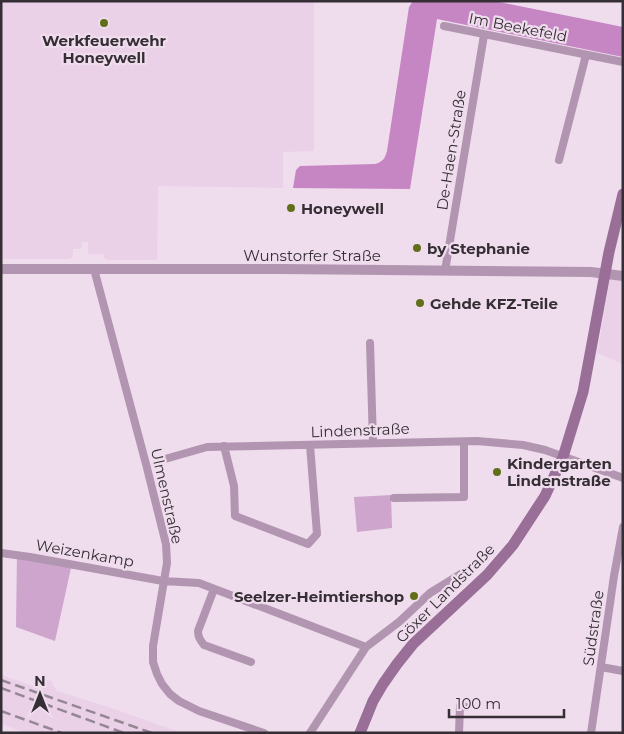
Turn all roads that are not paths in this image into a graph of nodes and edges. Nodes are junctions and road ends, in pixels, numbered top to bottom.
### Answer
1 (444, 26) dead end
2 (484, 35) junction
3 (586, 54) junction
4 (623, 62) edge
5 (559, 160) dead end
6 (623, 194) edge
7 (1, 269) edge
8 (94, 269) junction
9 (445, 271) junction
10 (605, 273) junction
11 (623, 276) edge
12 (370, 342) dead end
13 (464, 442) junction
14 (373, 443) junction
15 (310, 445) junction
16 (224, 446) junction
17 (564, 457) junction
18 (158, 461) dead end
19 (623, 478) edge
20 (394, 498) dead end
21 (623, 527) edge
22 (1, 553) edge
23 (464, 572) dead end
24 (614, 576) junction
25 (623, 578) edge
26 (163, 581) junction
27 (214, 588) junction
28 (366, 647) junction
29 (251, 662) dead end
30 (601, 667) junction
31 (623, 671) edge
32 (466, 707) dead end
33 (264, 733) edge
34 (310, 733) edge
35 (360, 733) edge
36 (459, 733) edge
37 (591, 733) edge

1 - 2 street, Im Beekefeld
2 - 3 street, Im Beekefeld
2 - 9 street, De-Haen-Straße
3 - 4 street, Im Beekefeld
3 - 5 street
6 - 10 main road, Göxer Landstraße
7 - 8 street, Wunstorfer Straße
8 - 9 street, Wunstorfer Straße
8 - 26 street, Ulmenstraße
9 - 10 street, Wunstorfer Straße
10 - 11 street, Wunstorfer Straße
10 - 17 main road, Göxer Landstraße
12 - 14 street
13 - 14 street, Lindenstraße
13 - 17 street, Lindenstraße
13 - 20 street
14 - 15 street, Lindenstraße
15 - 16 street, Lindenstraße
15 - 16 street
16 - 18 street, Lindenstraße
17 - 19 street, Lindenstraße
17 - 35 main road, Göxer Landstraße
21 - 24 street, Südstraße
22 - 26 street, Weizenkamp
23 - 28 street
24 - 25 street
24 - 30 street, Südstraße
26 - 27 street
26 - 33 street, Ulmenstraße
27 - 28 street
27 - 29 street
28 - 34 street
30 - 31 street
30 - 37 street, Südstraße
32 - 36 street

